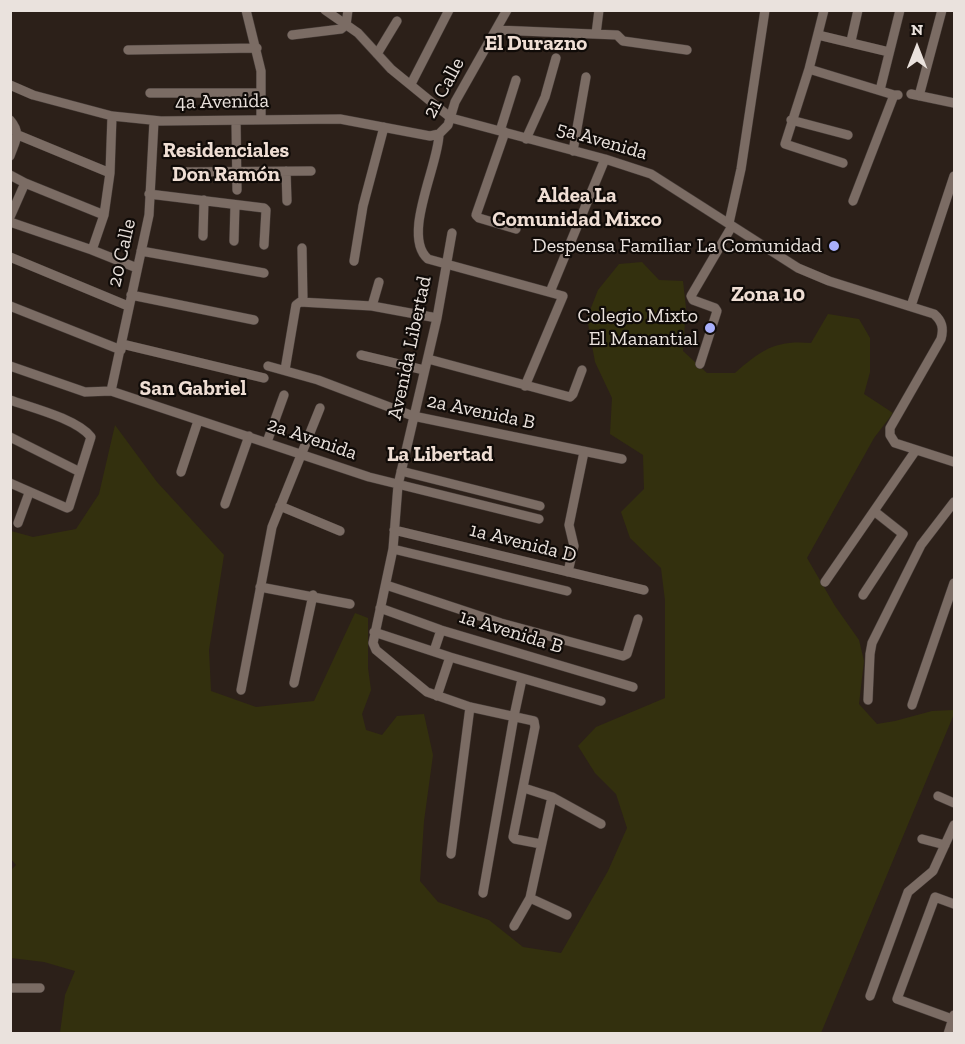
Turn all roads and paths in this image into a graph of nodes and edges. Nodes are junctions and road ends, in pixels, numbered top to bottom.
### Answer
1 (246, 10) edge
2 (325, 10) edge
3 (348, 10) edge
4 (449, 10) edge
5 (507, 10) edge
6 (599, 10) edge
7 (765, 10) edge
8 (824, 10) edge
9 (858, 10) edge
10 (900, 10) edge
11 (942, 10) edge
12 (397, 21) dead end
13 (346, 25) junction
14 (497, 30) junction
15 (596, 34) junction
16 (292, 35) dead end
17 (818, 35) junction
18 (851, 41) junction
19 (257, 48) junction
20 (128, 50) dead end
21 (687, 50) dead end
22 (889, 52) junction
23 (377, 54) junction
24 (556, 58) dead end
25 (809, 69) junction
26 (586, 77) dead end
27 (516, 80) dead end
28 (10, 84) edge
29 (411, 84) junction
30 (879, 90) junction
31 (150, 93) dead end
32 (260, 93) junction
33 (954, 104) edge
34 (112, 116) junction
35 (451, 118) junction
36 (10, 120) edge
37 (154, 120) junction
38 (261, 120) junction
39 (791, 120) junction
40 (236, 121) junction
41 (384, 128) junction
42 (503, 132) junction
43 (439, 134) junction
44 (18, 135) junction
45 (848, 135) dead end
46 (526, 139) junction
47 (12, 145) edge
48 (573, 151) junction
49 (10, 156) edge
50 (605, 159) junction
51 (843, 163) dead end
52 (286, 171) junction
53 (311, 171) dead end
54 (177, 172) dead end
55 (237, 172) junction
56 (110, 173) junction
57 (10, 175) edge
58 (954, 176) edge
59 (25, 183) junction
60 (237, 190) dead end
61 (149, 194) junction
62 (204, 200) junction
63 (287, 201) dead end
64 (853, 201) dead end
65 (13, 202) edge
66 (235, 205) junction
67 (104, 215) junction
68 (10, 217) edge
69 (10, 222) edge
70 (730, 225) junction
71 (516, 230) dead end
72 (452, 233) dead end
73 (203, 236) dead end
74 (234, 241) dead end
75 (264, 245) dead end
76 (302, 248) dead end
77 (92, 250) junction
78 (141, 251) junction
79 (10, 257) edge
80 (354, 261) dead end
81 (446, 264) junction
82 (137, 268) junction
83 (264, 273) dead end
84 (379, 282) dead end
85 (550, 292) junction
86 (131, 295) junction
87 (300, 302) junction
88 (10, 306) edge
89 (128, 306) junction
90 (372, 306) junction
91 (911, 306) junction
92 (437, 318) junction
93 (254, 320) dead end
94 (122, 347) junction
95 (361, 355) dead end
96 (428, 359) junction
97 (700, 363) dead end
98 (10, 366) edge
99 (268, 366) dead end
100 (285, 370) junction
101 (424, 370) junction
102 (582, 370) dead end
103 (264, 378) dead end
104 (525, 386) junction
105 (111, 391) junction
106 (284, 396) dead end
107 (10, 400) edge
108 (320, 408) dead end
109 (413, 416) junction
110 (198, 421) junction
111 (249, 436) junction
112 (10, 437) edge
113 (267, 442) junction
114 (916, 450) junction
115 (584, 452) junction
116 (302, 453) junction
117 (622, 459) dead end
118 (954, 462) edge
119 (401, 471) junction
120 (80, 472) junction
121 (181, 472) dead end
122 (10, 483) edge
123 (398, 485) junction
124 (29, 493) junction
125 (954, 502) edge
126 (225, 504) dead end
127 (280, 506) junction
128 (540, 506) dead end
129 (874, 511) junction
130 (539, 519) dead end
131 (18, 523) dead end
132 (394, 530) junction
133 (340, 531) dead end
134 (393, 549) junction
135 (567, 572) junction
136 (825, 582) dead end
137 (954, 583) edge
138 (386, 585) junction
139 (260, 587) junction
140 (644, 590) dead end
141 (567, 591) dead end
142 (863, 595) dead end
143 (313, 596) junction
144 (350, 604) dead end
145 (380, 608) junction
146 (638, 619) dead end
147 (441, 630) junction
148 (374, 632) junction
149 (434, 651) junction
150 (450, 657) junction
151 (522, 679) junction
152 (294, 683) dead end
153 (633, 687) dead end
154 (241, 690) dead end
155 (437, 696) junction
156 (868, 700) dead end
157 (602, 701) dead end
158 (912, 705) dead end
159 (470, 707) junction
160 (514, 716) junction
161 (524, 788) junction
162 (938, 796) dead end
163 (552, 797) junction
164 (954, 803) edge
165 (602, 824) dead end
166 (954, 825) edge
167 (922, 839) dead end
168 (541, 844) junction
169 (945, 845) junction
170 (451, 854) dead end
171 (483, 893) dead end
172 (528, 902) junction
173 (954, 903) edge
174 (567, 915) dead end
175 (513, 926) dead end
176 (10, 988) edge
177 (40, 988) dead end
178 (870, 996) dead end
179 (953, 1016) edge
180 (948, 1034) edge

1 - 19 street
2 - 13 street, 5a Avenida
3 - 13 street
4 - 29 street
5 - 14 street, 21 Calle
6 - 15 street
7 - 70 street
8 - 17 street
9 - 18 street
10 - 22 street
11 - 33 street
12 - 23 street
13 - 16 street
13 - 23 street, 5a Avenida
14 - 15 street
14 - 35 street, 21 Calle
15 - 21 street
17 - 18 street
17 - 25 street
18 - 22 street
19 - 20 street
19 - 32 street
22 - 30 street
23 - 29 street, 5a Avenida
24 - 46 street
25 - 30 street
25 - 39 street
26 - 48 street
27 - 42 street
28 - 34 street, 4a Avenida
29 - 35 street, 5a Avenida
30 - 64 street
31 - 32 street
32 - 38 street
34 - 37 street, 4a Avenida
34 - 56 street
35 - 42 street, 5a Avenida
35 - 43 street, 21 Calle
36 - 44 street
37 - 40 street, 4a Avenida
37 - 61 street, 20 Calle
38 - 40 street, 4a Avenida
38 - 41 street, 4a Avenida
39 - 45 street
39 - 51 street
40 - 55 street
41 - 43 street, 4a Avenida
41 - 80 street
42 - 46 street, 5a Avenida
42 - 71 street
43 - 81 street, 21 Calle
44 - 47 street
44 - 56 street
46 - 48 street, 5a Avenida
47 - 49 street
48 - 50 street, 5a Avenida
50 - 70 street, 5a Avenida
50 - 85 street
52 - 53 street
52 - 55 street
52 - 63 street
54 - 55 street
55 - 60 street
56 - 67 street
57 - 59 street
58 - 91 street
59 - 65 street
59 - 67 street
61 - 62 street
61 - 78 street, 20 Calle
62 - 66 street
62 - 73 street
65 - 68 street
66 - 74 street
66 - 75 street
67 - 77 street
69 - 77 street
70 - 91 street, 5a Avenida
70 - 97 street
72 - 81 street, Avenida Libertad
76 - 87 street
77 - 82 street
78 - 82 street, 20 Calle
78 - 83 street
79 - 89 street
81 - 85 street
81 - 92 street, Avenida Libertad
82 - 86 street, 20 Calle
84 - 90 street
85 - 104 street
86 - 89 street, 20 Calle
86 - 93 street
87 - 90 street
87 - 100 street
88 - 94 street
89 - 94 street, 20 Calle
90 - 92 street
91 - 114 street, 5a Avenida
92 - 96 street, Avenida Libertad
94 - 103 street
94 - 105 street, 20 Calle
95 - 101 street
96 - 101 street, Avenida Libertad
96 - 104 street
98 - 105 street, 2a Avenida
99 - 100 street, 2a Avenida B
100 - 109 street, 2a Avenida B
101 - 109 street, Avenida Libertad
102 - 104 street
105 - 110 street, 2a Avenida
106 - 113 street
107 - 120 street
108 - 116 street
109 - 115 street, 2a Avenida B
109 - 119 street, Avenida Libertad
110 - 111 street, 2a Avenida
110 - 121 street
111 - 113 street, 2a Avenida
111 - 126 street
112 - 120 street
113 - 116 street, 2a Avenida
114 - 118 street
114 - 129 street
115 - 117 street, 2a Avenida B
115 - 135 street
116 - 123 street, 2a Avenida
116 - 127 street
119 - 123 street, Avenida Libertad
119 - 128 street
120 - 124 street
122 - 124 street
123 - 130 street, 2a Avenida
123 - 132 street, Avenida Libertad
124 - 131 street
125 - 156 street
127 - 133 street
127 - 139 street
129 - 136 street
129 - 142 street
132 - 134 street, Avenida Libertad
132 - 135 street, 1a Avenida D
134 - 138 street, Avenida Libertad
134 - 141 street
135 - 140 street, 1a Avenida D
137 - 158 street
138 - 145 street, Avenida Libertad
138 - 146 street
139 - 143 street
139 - 154 street
143 - 144 street
143 - 152 street
145 - 147 street, 1a Avenida B
145 - 148 street, Avenida Libertad
147 - 149 street
147 - 153 street, 1a Avenida B
148 - 149 street
148 - 155 street, Avenida Libertad
149 - 150 street
150 - 151 street
150 - 155 street
151 - 157 street
151 - 160 street
155 - 159 street
159 - 160 street
159 - 170 street
160 - 161 street
160 - 171 street
161 - 163 street
161 - 168 street
162 - 164 street
163 - 165 street
163 - 168 street
166 - 169 street
167 - 169 street
168 - 172 street
169 - 178 street
172 - 174 street
172 - 175 street
173 - 179 street
176 - 177 street
179 - 180 street

